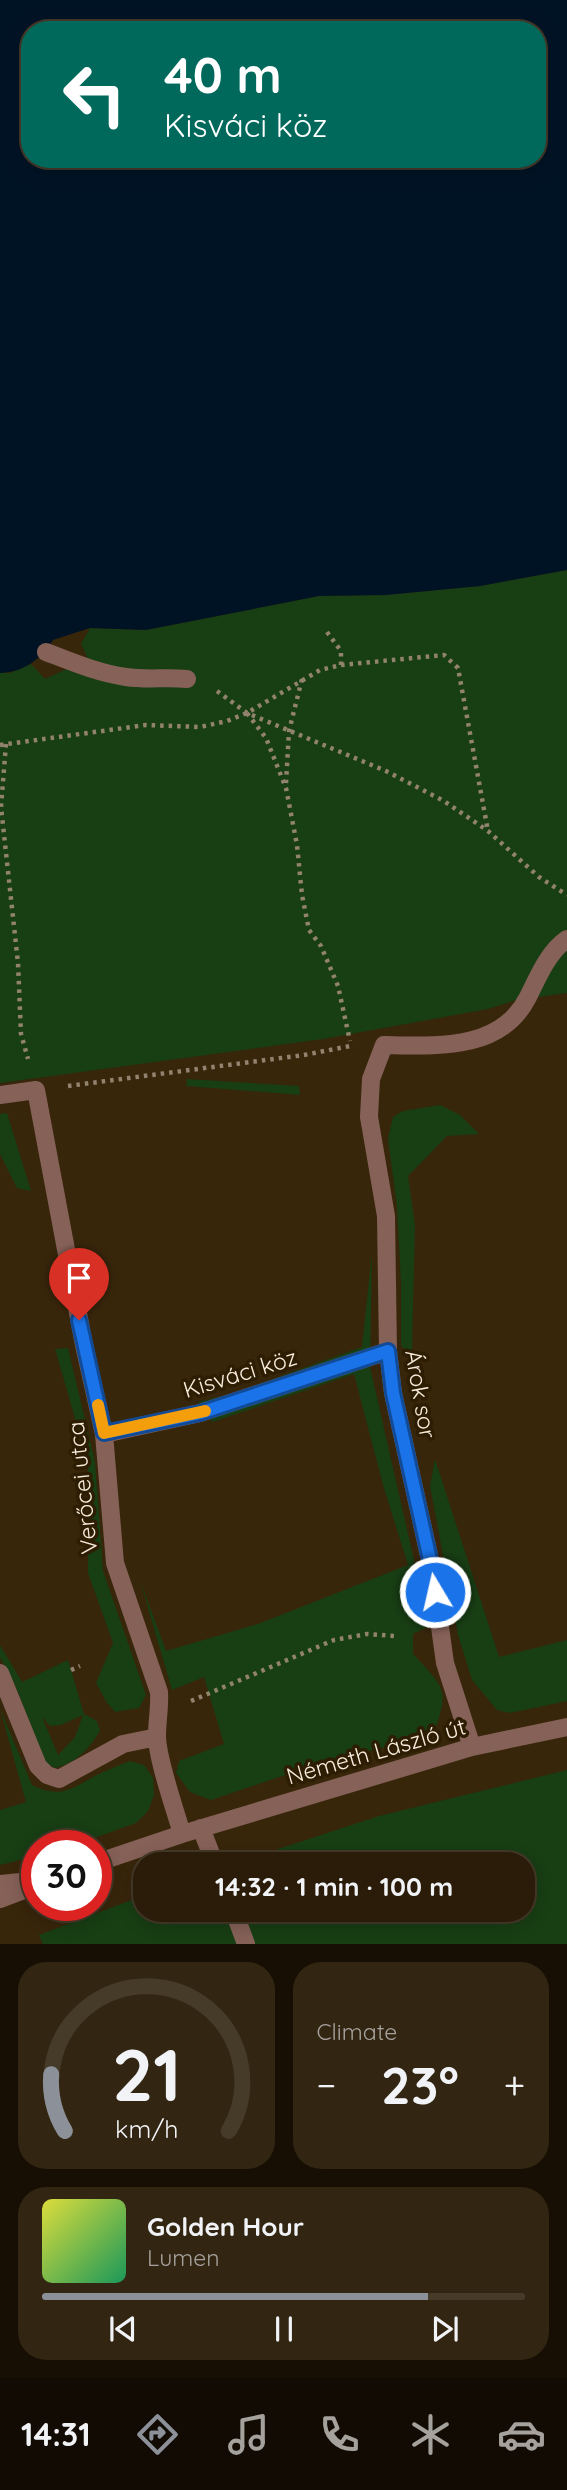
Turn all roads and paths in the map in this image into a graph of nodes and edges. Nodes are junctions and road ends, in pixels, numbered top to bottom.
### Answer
1 (327, 632) dead end
2 (46, 652) dead end
3 (341, 665) junction
4 (187, 679) joint
5 (302, 679) junction
6 (247, 713) junction
7 (289, 731) junction
8 (3, 744) edge
9 (286, 788) junction
10 (488, 831) junction
11 (567, 895) edge
12 (567, 939) edge
13 (36, 1090) junction
14 (0, 1095) edge
15 (388, 1351) junction
16 (104, 1433) junction
17 (394, 1636) dead end
18 (80, 1666) dead end
19 (71, 1670) dead end
20 (0, 1672) edge
21 (160, 1714) junction
22 (567, 1727) edge
23 (157, 1737) junction
24 (472, 1747) junction
25 (201, 1828) junction
26 (182, 1833) junction
27 (210, 1852) edge
28 (112, 1857) edge
29 (21, 1883) edge
30 (0, 1884) edge
31 (21, 1890) edge
32 (0, 1899) edge
33 (238, 1922) edge
34 (246, 1944) edge

1 - 3 path
2 - 4 street
3 - 5 path
3 - 10 path
4 - 6 path
5 - 6 path
5 - 7 path
6 - 7 path
6 - 8 path
6 - 9 path
7 - 9 path
7 - 10 path
8 - 13 path
9 - 13 path
10 - 11 path
12 - 15 street, Árok sor
13 - 14 street
13 - 16 street, Verőcei utca
15 - 16 street, Kisváci köz
15 - 24 street, Árok sor
16 - 21 street, Verőcei utca
17 - 21 path
18 - 19 path
20 - 23 street
21 - 23 street, Verőcei utca
22 - 24 street, Németh László út
23 - 26 street, Verőcei utca
24 - 25 street, Németh László út
25 - 26 street, Németh László út
25 - 27 street
26 - 28 street, Németh László út
29 - 30 street
31 - 32 street
33 - 34 street

